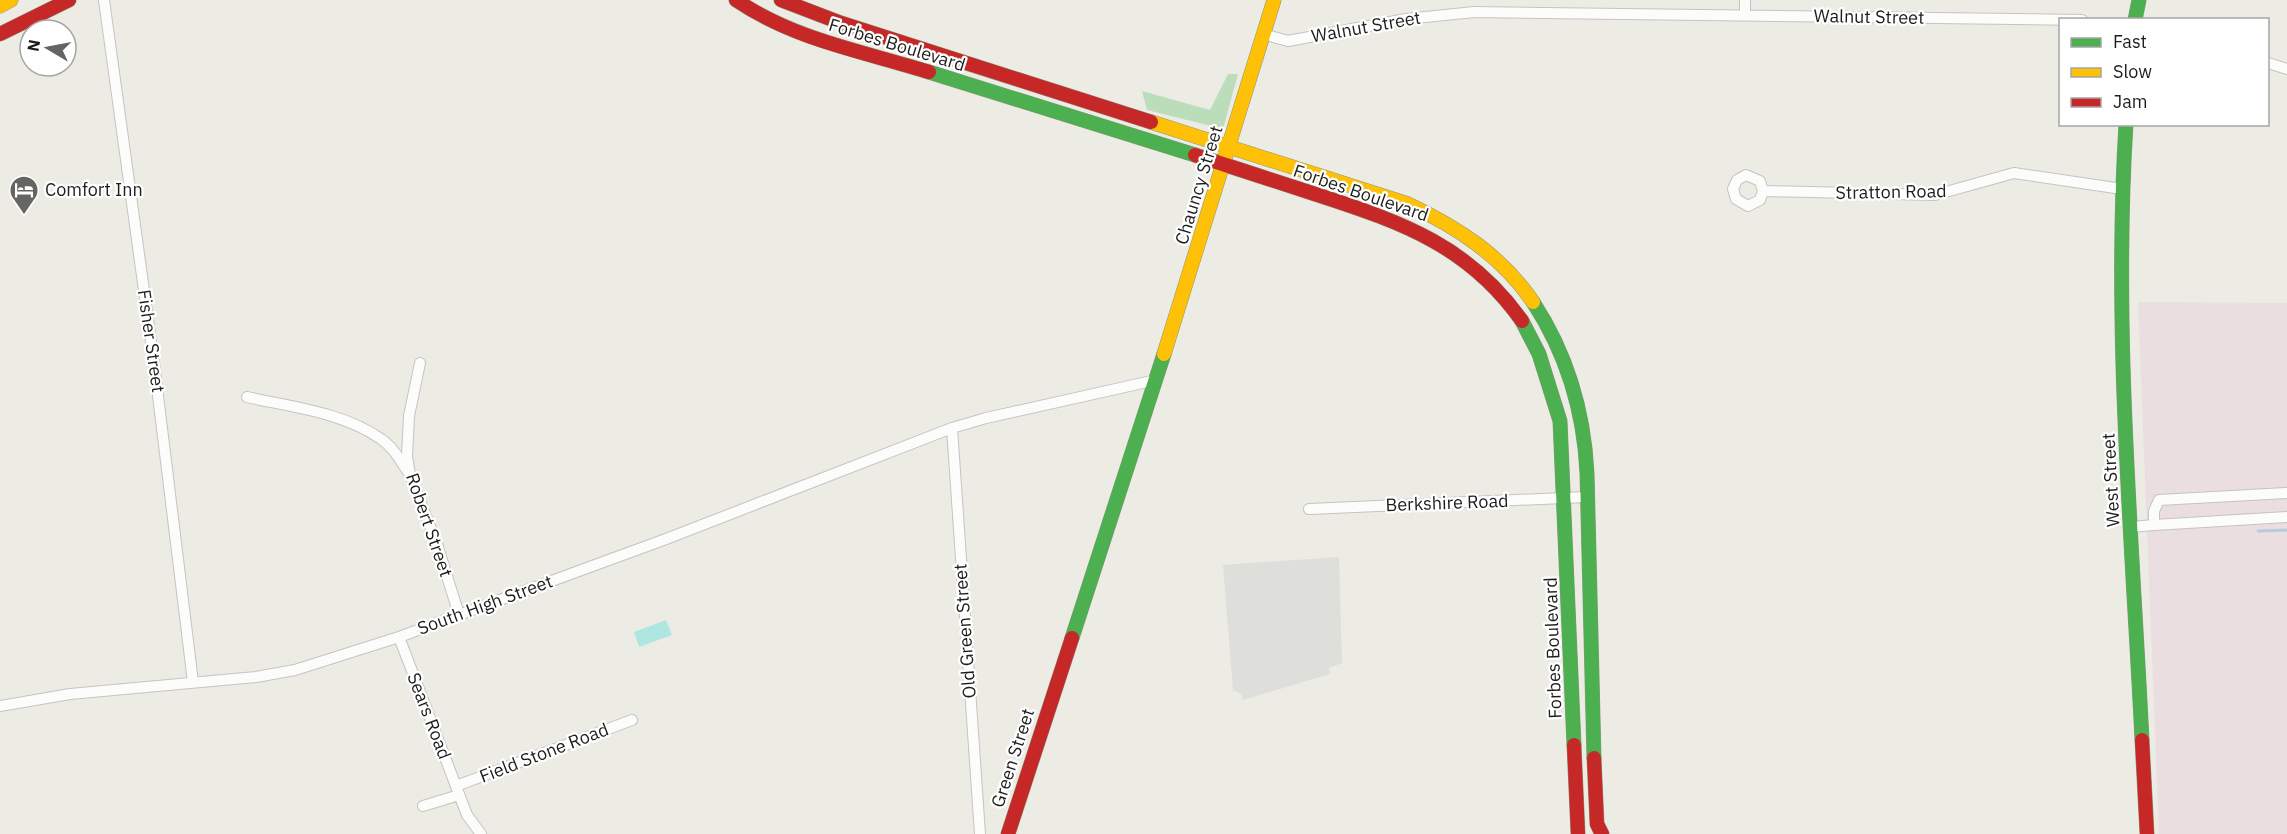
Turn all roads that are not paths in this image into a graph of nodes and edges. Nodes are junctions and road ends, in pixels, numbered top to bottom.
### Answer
1 (11, 0) edge
2 (69, 0) edge
3 (104, 0) edge
4 (736, 0) edge
5 (781, 0) edge
6 (1274, 0) edge
7 (1745, 0) edge
8 (2139, 0) edge
9 (0, 6) edge
10 (1745, 15) junction
11 (2135, 18) edge
12 (2059, 20) edge
13 (0, 34) edge
14 (1263, 34) junction
15 (2269, 63) edge
16 (2287, 69) edge
17 (2126, 126) edge
18 (1230, 146) junction
19 (1224, 166) junction
20 (2122, 189) junction
21 (1763, 191) dead end
22 (420, 363) dead end
23 (1156, 380) junction
24 (247, 397) dead end
25 (952, 428) junction
26 (410, 475) junction
27 (2286, 493) edge
28 (1586, 497) junction
29 (1565, 498) junction
30 (1309, 509) dead end
31 (2287, 517) edge
32 (2154, 525) junction
33 (2131, 527) junction
34 (459, 615) junction
35 (399, 637) junction
36 (193, 682) junction
37 (1052, 694) joint
38 (0, 706) edge
39 (632, 720) dead end
40 (458, 790) junction
41 (423, 806) dead end
42 (1598, 831) edge
43 (481, 834) edge
44 (980, 834) edge
45 (1008, 834) edge
46 (1577, 834) edge
47 (2147, 834) edge

1 - 9 main road
2 - 13 main road
3 - 36 street, Fisher Street
4 - 19 main road, Forbes Boulevard
5 - 18 main road, Forbes Boulevard
6 - 14 main road, Chauncy Street
7 - 10 street
8 - 11 main road
10 - 12 street, Walnut Street
10 - 14 street, Walnut Street
14 - 18 main road, Chauncy Street
15 - 16 street
17 - 20 main road, West Street
18 - 19 main road, Chauncy Street
18 - 28 main road, Forbes Boulevard
19 - 23 main road, Chauncy Street
19 - 29 main road, Forbes Boulevard
20 - 21 street, Stratton Road
20 - 33 main road, West Street
22 - 26 street, Robert Street
23 - 25 street
23 - 37 main road, Chauncy Street
24 - 26 street
25 - 34 street, South High Street
25 - 44 street, Old Green Street
26 - 34 street, Robert Street
27 - 32 street
28 - 29 street, Berkshire Road
28 - 42 main road, Forbes Boulevard
29 - 30 street, Berkshire Road
29 - 46 main road, Forbes Boulevard
31 - 32 street
32 - 33 street
33 - 47 main road, West Street
34 - 35 street, South High Street
35 - 36 street, South High Street
35 - 40 street, Sears Road
36 - 38 street, South High Street
37 - 45 main road, Green Street
39 - 40 street, Field Stone Road
40 - 41 street, Field Stone Road
40 - 43 street, Sears Road

